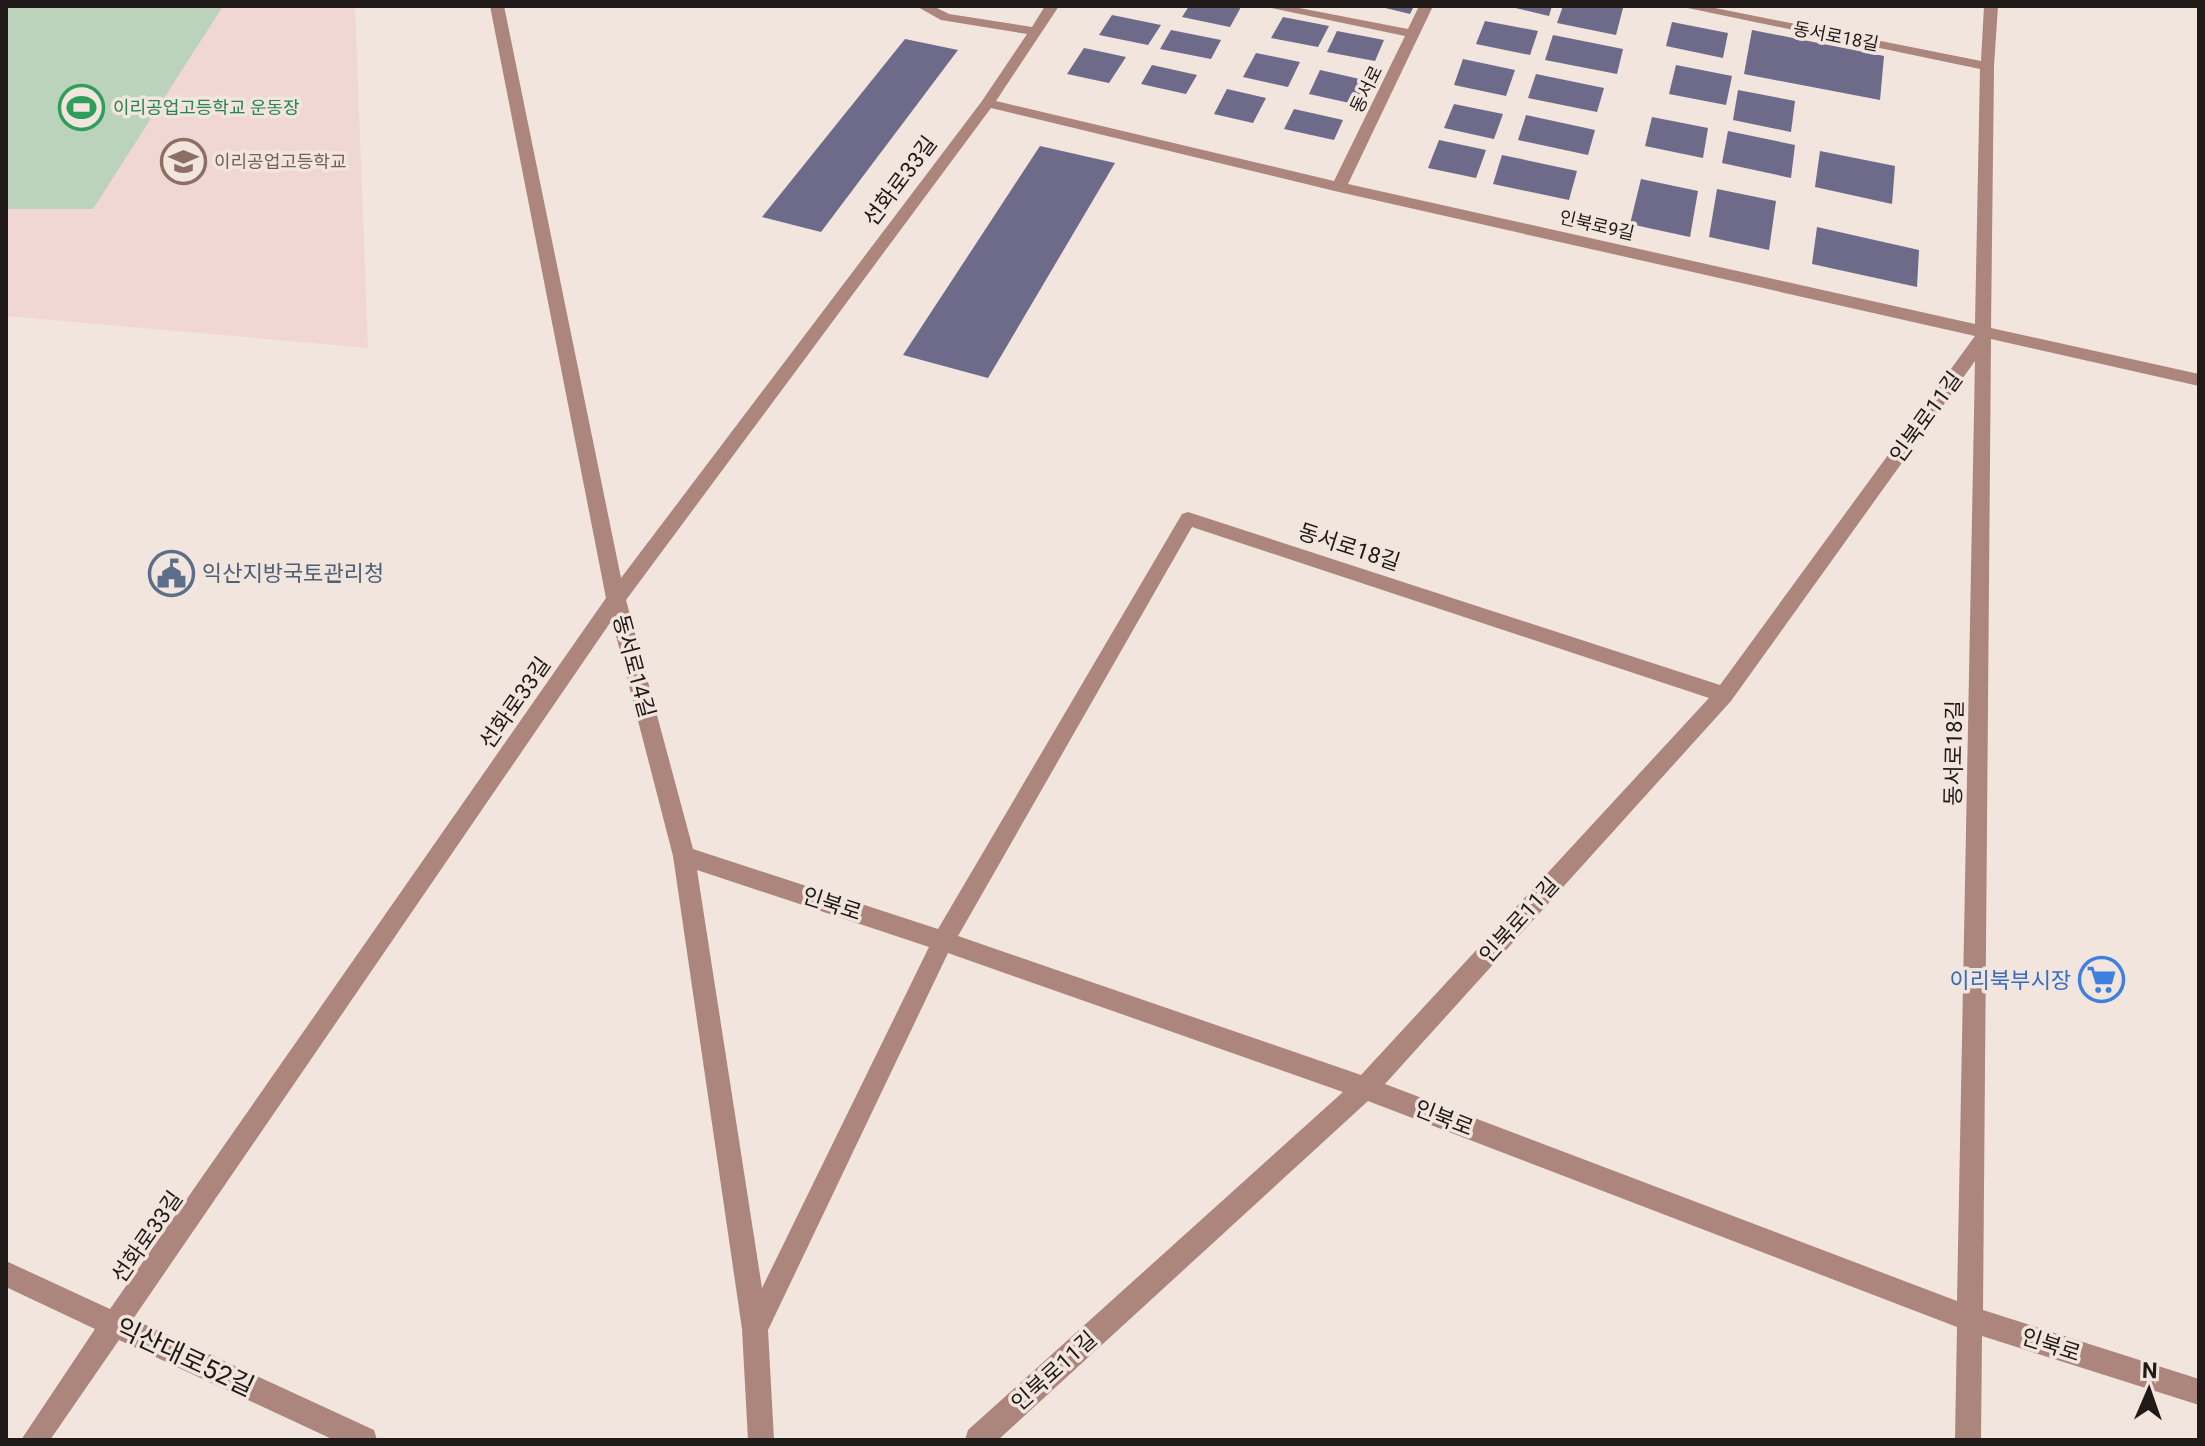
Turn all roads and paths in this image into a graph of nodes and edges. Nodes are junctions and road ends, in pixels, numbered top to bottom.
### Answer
1 (497, 6) edge
2 (923, 6) edge
3 (1052, 6) edge
4 (1269, 6) edge
5 (1426, 6) edge
6 (1685, 6) edge
7 (1991, 6) edge
8 (1035, 31) junction
9 (1413, 34) junction
10 (1987, 66) junction
11 (988, 103) junction
12 (1339, 187) junction
13 (1986, 333) junction
14 (2199, 380) edge
15 (1188, 519) joint
16 (616, 599) junction
17 (1724, 695) junction
18 (684, 856) junction
19 (943, 941) junction
20 (1365, 1088) junction
21 (6, 1274) edge
22 (1968, 1318) junction
23 (115, 1325) junction
24 (755, 1329) junction
25 (2199, 1392) edge
26 (34, 1440) edge
27 (364, 1440) edge
28 (761, 1440) edge
29 (978, 1440) edge
30 (1968, 1440) edge

1 - 16 street, 동서로14길
2 - 8 street
3 - 8 street, 선화로33길
4 - 9 street
5 - 9 street, 동서로
6 - 10 street, 동서로18길
7 - 10 street, 동서로18길
8 - 11 street, 선화로33길
9 - 12 street, 동서로
10 - 13 street, 동서로18길
11 - 12 street, 인북로9길
11 - 16 street, 선화로33길
12 - 13 street, 인북로9길
13 - 14 street, 인북로9길
13 - 17 street, 인북로11길
13 - 22 street, 동서로18길
15 - 17 street, 동서로18길
15 - 19 street, 동서로14길
16 - 18 street, 동서로14길
16 - 23 street, 선화로33길
17 - 20 street, 인북로11길
18 - 19 street, 인북로
18 - 24 street, 동서로14길
19 - 20 street, 인북로
19 - 24 street, 동서로14길
20 - 22 street, 인북로
20 - 29 street, 인북로11길
21 - 23 street, 익산대로52길
22 - 25 street, 인북로
22 - 30 street, 동서로18길
23 - 26 street, 선화로33길
23 - 27 street, 익산대로52길
24 - 28 street, 동서로14길

